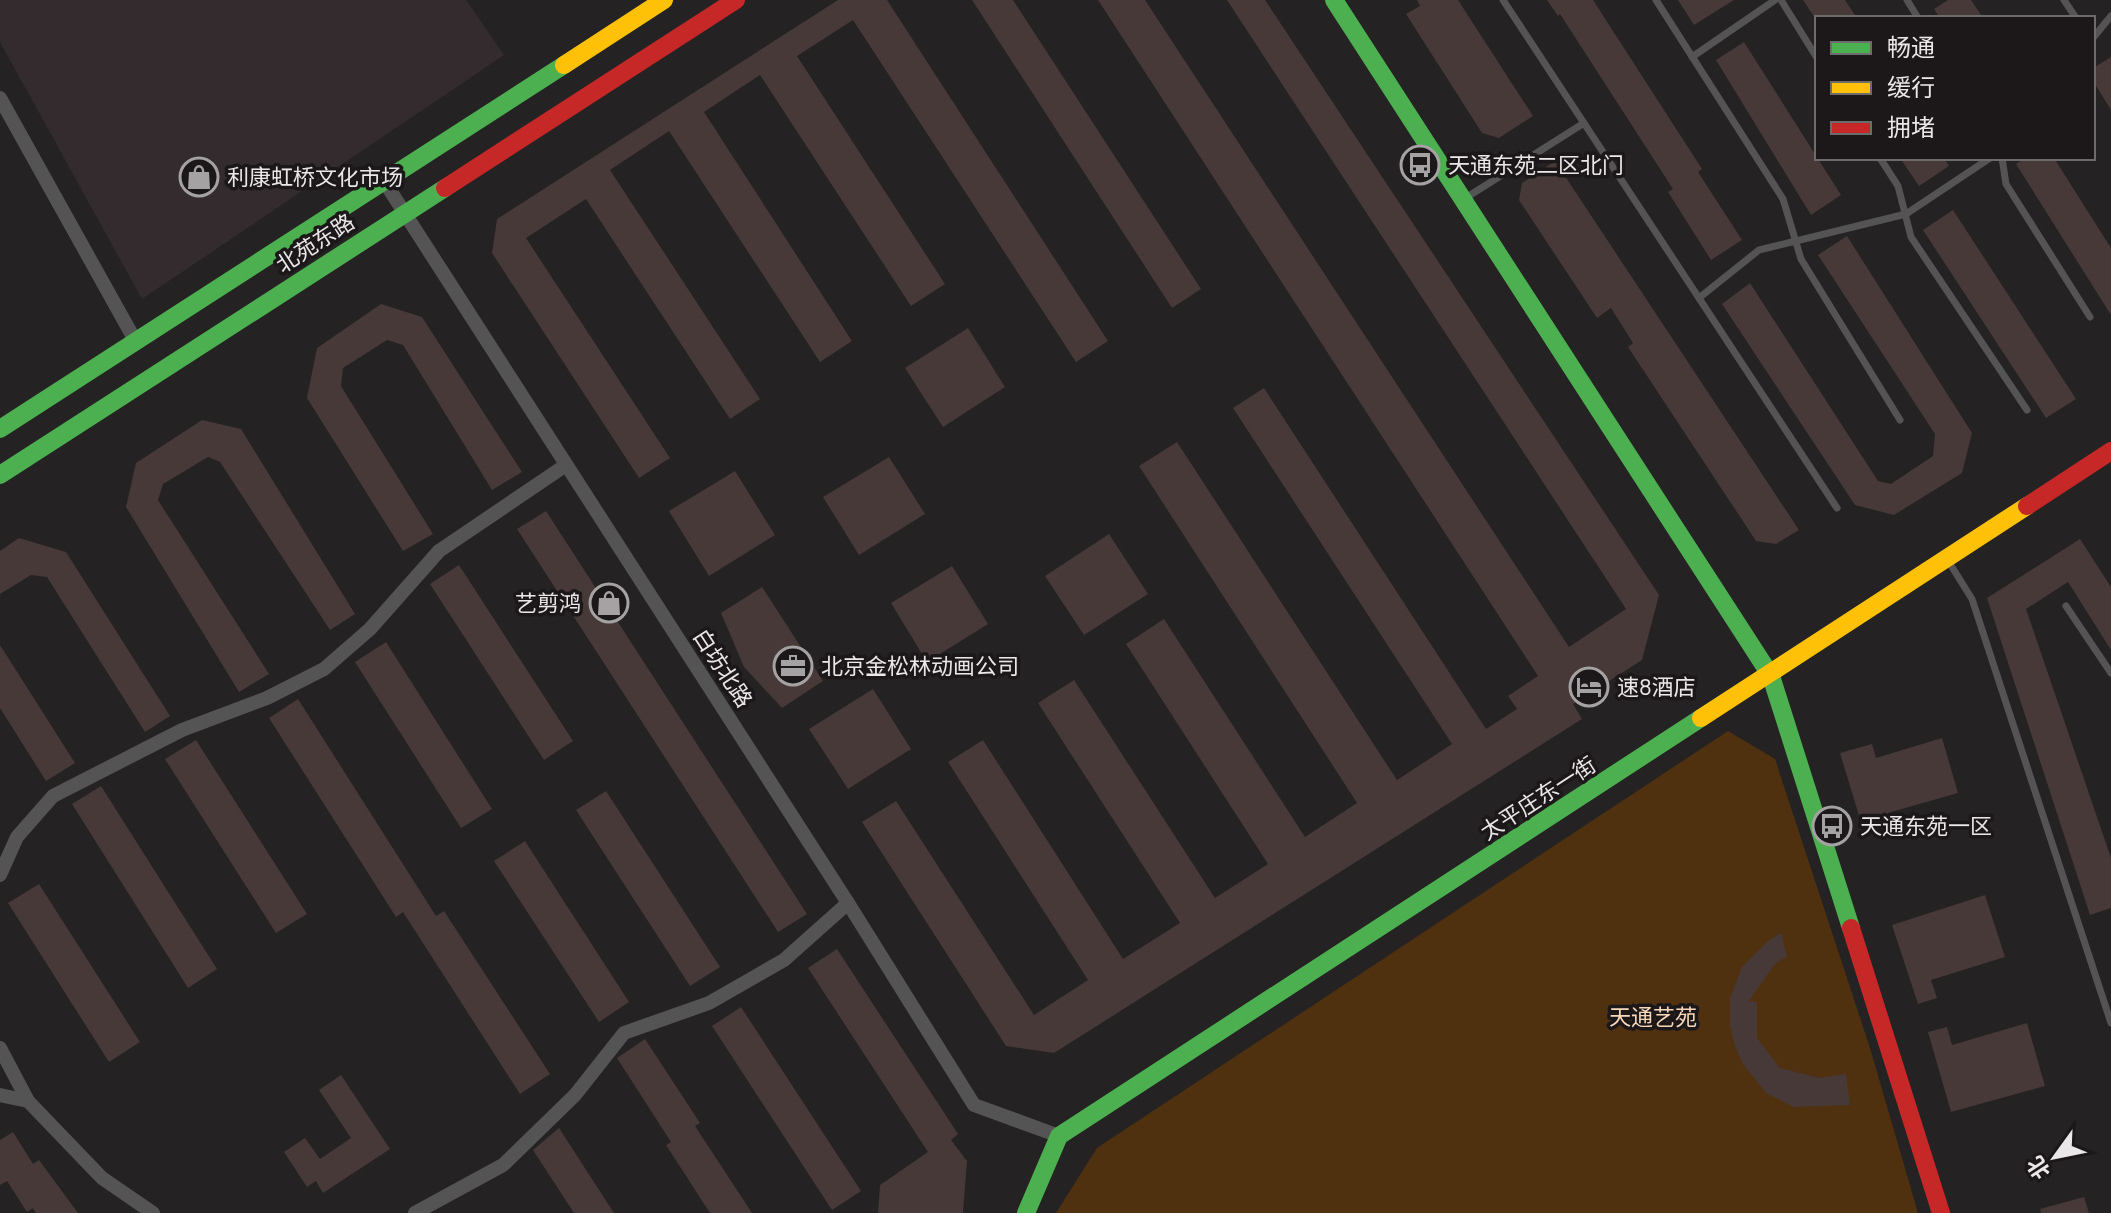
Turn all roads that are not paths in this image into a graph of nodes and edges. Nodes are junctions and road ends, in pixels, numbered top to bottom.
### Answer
1 (664, 0) edge
2 (736, 0) edge
3 (1334, 0) edge
4 (1503, 0) edge
5 (1656, 0) edge
6 (1778, 0) edge
7 (2111, 16) edge
8 (2095, 36) edge
9 (1815, 55) edge
10 (1692, 57) junction
11 (0, 98) edge
12 (1584, 123) junction
13 (1881, 160) edge
14 (1987, 160) edge
15 (2002, 160) edge
16 (384, 181) junction
17 (1463, 200) junction
18 (405, 214) junction
19 (1906, 214) junction
20 (1797, 241) junction
21 (1699, 298) junction
22 (2090, 317) dead end
23 (136, 342) junction
24 (2027, 410) dead end
25 (1900, 420) dead end
26 (0, 429) edge
27 (2111, 451) edge
28 (566, 465) junction
29 (0, 475) edge
30 (1837, 508) dead end
31 (1947, 559) junction
32 (2066, 606) dead end
33 (2111, 673) edge
34 (1771, 676) junction
35 (0, 875) edge
36 (848, 903) junction
37 (2111, 1023) edge
38 (0, 1048) edge
39 (0, 1095) edge
40 (28, 1101) junction
41 (1059, 1136) junction
42 (153, 1213) edge
43 (415, 1213) edge
44 (1026, 1213) edge
45 (1941, 1213) edge

1 - 16 street, 北苑东路
2 - 18 street, 北苑东路
3 - 17 street
4 - 12 lane
5 - 10 lane
6 - 9 lane
6 - 10 lane
7 - 8 lane
10 - 20 lane
11 - 23 street
12 - 17 lane
12 - 21 lane
13 - 19 lane
14 - 19 lane
15 - 22 lane
16 - 18 street, 白坊北路
16 - 23 street, 北苑东路
17 - 34 street
18 - 28 street, 白坊北路
18 - 29 street, 北苑东路
19 - 20 lane
19 - 24 lane
20 - 21 lane
20 - 25 lane
21 - 30 lane
23 - 26 street, 北苑东路
27 - 31 street, 太平庄东一街
28 - 35 street
28 - 36 street, 白坊北路
31 - 34 street, 太平庄东一街
31 - 37 lane
32 - 33 lane
34 - 41 street, 太平庄东一街
34 - 45 street
36 - 41 street, 白坊北路
36 - 43 street
38 - 40 street
39 - 40 street
40 - 42 street
41 - 44 street

